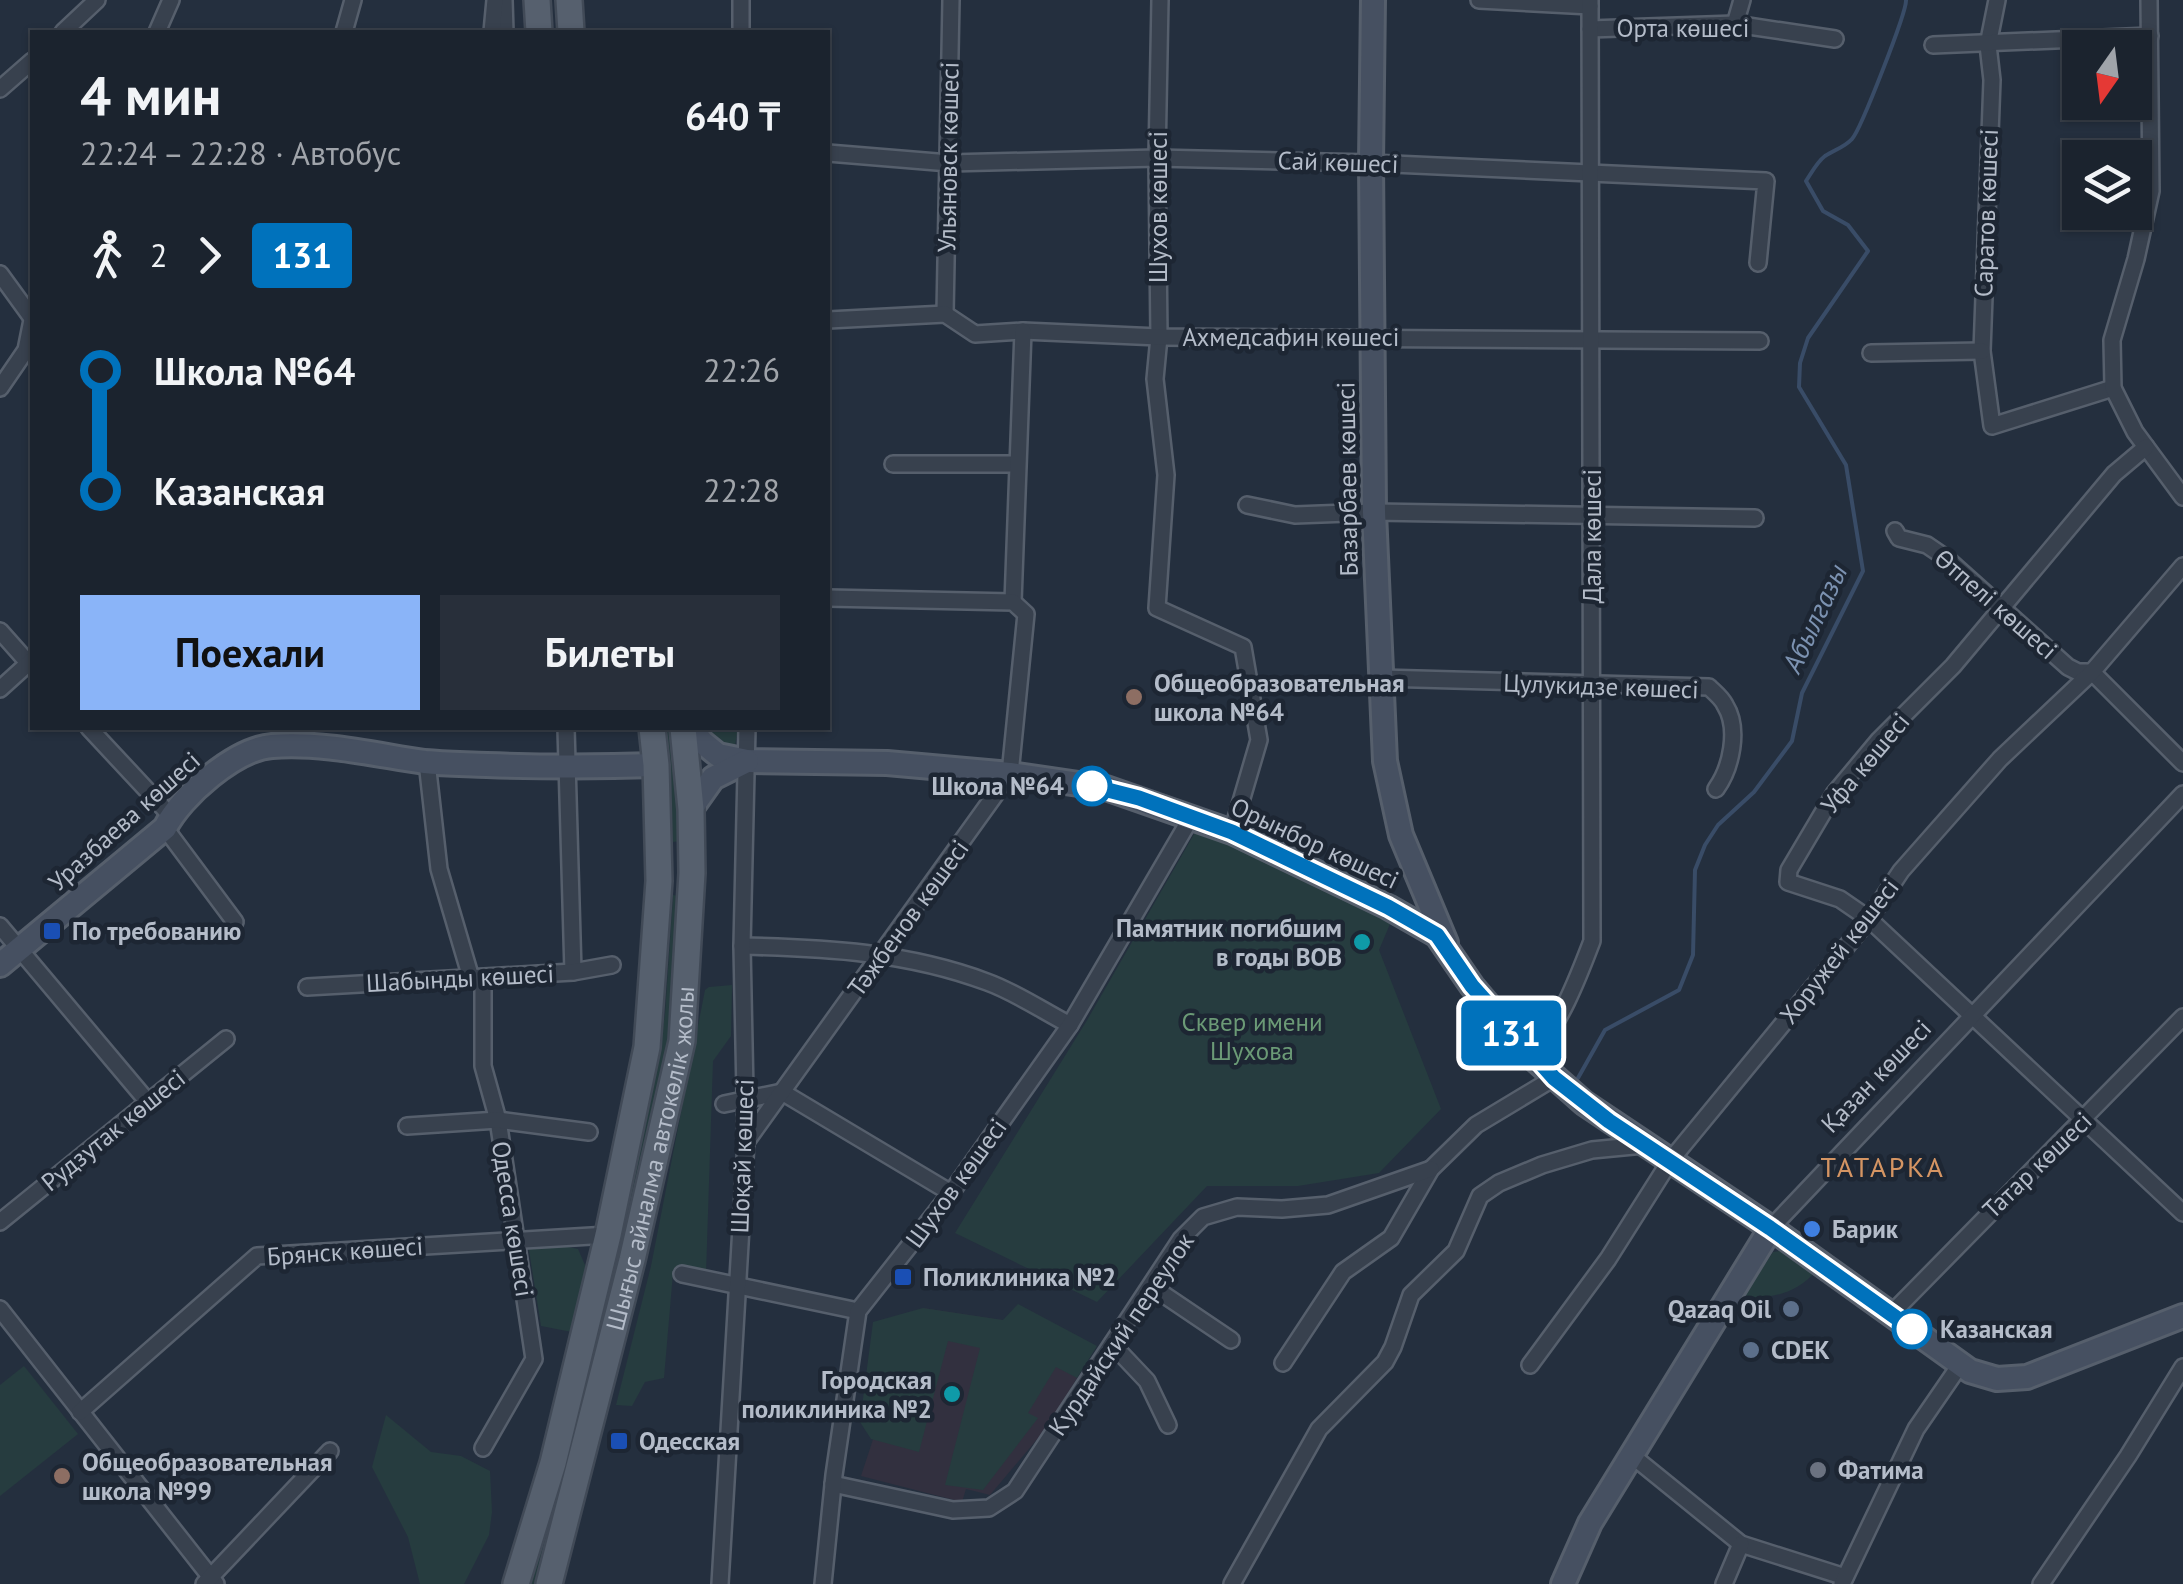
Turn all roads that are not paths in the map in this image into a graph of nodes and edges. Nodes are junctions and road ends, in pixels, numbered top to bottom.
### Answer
1 (97, 0) edge
2 (171, 0) edge
3 (353, 0) edge
4 (495, 0) edge
5 (504, 0) edge
6 (538, 0) edge
7 (569, 0) edge
8 (741, 0) edge
9 (951, 0) edge
10 (1160, 0) edge
11 (1374, 0) edge
12 (1479, 0) edge
13 (1742, 0) edge
14 (1998, 0) edge
15 (2149, 0) edge
16 (1590, 3) edge
17 (1735, 24) junction
18 (65, 30) edge
19 (158, 30) edge
20 (345, 30) edge
21 (492, 30) edge
22 (504, 30) edge
23 (539, 30) edge
24 (571, 30) edge
25 (742, 30) edge
26 (1590, 30) junction
27 (2150, 30) edge
28 (1834, 39) dead end
29 (2062, 41) edge
30 (1988, 45) junction
31 (1933, 46) dead end
32 (30, 63) edge
33 (0, 89) edge
34 (2151, 120) edge
35 (830, 153) edge
36 (1157, 158) junction
37 (1371, 162) junction
38 (948, 163) junction
39 (1589, 174) junction
40 (1758, 263) dead end
41 (0, 274) edge
42 (945, 314) junction
43 (30, 315) edge
44 (830, 320) edge
45 (30, 329) edge
46 (1023, 331) junction
47 (1160, 336) junction
48 (1372, 337) junction
49 (1589, 342) junction
50 (1760, 342) dead end
51 (1982, 351) junction
52 (1871, 353) dead end
53 (0, 388) edge
54 (2113, 388) junction
55 (2146, 448) junction
56 (893, 464) dead end
57 (1016, 464) junction
58 (2183, 496) edge
59 (1247, 505) dead end
60 (1374, 512) junction
61 (1593, 515) junction
62 (1754, 518) dead end
63 (1894, 530) dead end
64 (2183, 566) edge
65 (830, 598) edge
66 (1013, 602) junction
67 (2003, 607) junction
68 (0, 631) edge
69 (30, 662) edge
70 (30, 664) edge
71 (2092, 672) junction
72 (1381, 678) junction
73 (1591, 685) junction
74 (0, 689) edge
75 (91, 730) edge
76 (566, 730) edge
77 (652, 730) edge
78 (683, 730) edge
79 (693, 730) edge
80 (746, 730) edge
81 (271, 737) edge
82 (746, 760) junction
83 (427, 762) junction
84 (2183, 763) edge
85 (656, 765) junction
86 (569, 768) junction
87 (1010, 774) junction
88 (1716, 790) dead end
89 (2183, 794) edge
90 (691, 809) junction
91 (1192, 816) junction
92 (168, 822) junction
93 (1232, 832) junction
94 (1869, 920) junction
95 (235, 922) dead end
96 (0, 926) edge
97 (742, 946) junction
98 (1448, 946) junction
99 (20, 950) junction
100 (881, 957) junction
101 (612, 964) dead end
102 (0, 965) edge
103 (573, 972) junction
104 (477, 978) junction
105 (308, 987) dead end
106 (1972, 1015) junction
107 (2183, 1017) edge
108 (1070, 1025) junction
109 (226, 1039) dead end
110 (1532, 1057) junction
111 (1554, 1078) junction
112 (782, 1092) junction
113 (745, 1098) junction
114 (148, 1102) junction
115 (724, 1104) dead end
116 (498, 1120) junction
117 (2084, 1120) junction
118 (408, 1126) dead end
119 (589, 1132) dead end
120 (746, 1142) junction
121 (1644, 1145) junction
122 (1670, 1161) junction
123 (1431, 1169) junction
124 (951, 1193) junction
125 (2183, 1214) edge
126 (0, 1222) edge
127 (1770, 1228) junction
128 (608, 1235) junction
129 (517, 1240) junction
130 (682, 1274) dead end
131 (736, 1285) junction
132 (1150, 1286) junction
133 (0, 1309) edge
134 (858, 1311) junction
135 (1891, 1314) junction
136 (2183, 1316) edge
137 (1231, 1340) dead end
138 (1112, 1344) junction
139 (1283, 1363) dead end
140 (1530, 1365) dead end
141 (1960, 1365) junction
142 (2183, 1367) edge
143 (80, 1412) junction
144 (1168, 1425) dead end
145 (483, 1448) dead end
146 (330, 1451) dead end
147 (1630, 1454) junction
148 (833, 1484) junction
149 (1742, 1544) junction
150 (1844, 1580) edge
151 (210, 1582) edge
152 (516, 1584) edge
153 (549, 1584) edge
154 (720, 1584) edge
155 (823, 1584) edge
156 (1232, 1584) edge
157 (1563, 1584) edge
158 (1724, 1584) edge
159 (2041, 1584) edge

1 - 18 street
2 - 19 street
3 - 20 street
4 - 21 street
5 - 22 street
6 - 23 main road
7 - 24 main road
8 - 25 street
9 - 38 street, Ульяновск көшесі
10 - 36 street, Шухов көшесі
11 - 37 street, Базарбаев көшесі
12 - 16 street, Орта көшесі
13 - 17 street
14 - 30 street, Саратов көшесі
15 - 27 street
16 - 26 street, Дала көшесі
17 - 26 street, Орта көшесі
17 - 28 street, Орта көшесі
26 - 39 street, Дала көшесі
29 - 30 street
30 - 31 street
30 - 51 street, Саратов көшесі
32 - 33 street
34 - 54 street
35 - 38 street, Сай көшесі
36 - 37 street, Сай көшесі
36 - 38 street, Сай көшесі
36 - 47 street, Шухов көшесі
37 - 39 street, Сай көшесі
37 - 48 street, Базарбаев көшесі
38 - 42 street, Ульяновск көшесі
39 - 40 street, Сай көшесі
39 - 49 street, Дала көшесі
41 - 43 street
42 - 44 street, Ахмедсафин көшесі
42 - 46 street, Ахмедсафин көшесі
45 - 53 street
46 - 47 street, Ахмедсафин көшесі
46 - 57 street
47 - 48 street, Ахмедсафин көшесі
47 - 93 street, Шухов көшесі
48 - 49 street, Ахмедсафин көшесі
48 - 60 street, Базарбаев көшесі
49 - 50 street, Ахмедсафин көшесі
49 - 61 street, Дала көшесі
51 - 52 street
51 - 54 street, Саратов көшесі
54 - 55 street
55 - 58 street
55 - 67 street, Уфа көшесі
56 - 57 street
57 - 66 street
59 - 60 street
60 - 61 street
60 - 72 street, Базарбаев көшесі
61 - 62 street
61 - 73 street, Дала көшесі
63 - 67 street, Өтпелі көшесі
64 - 71 street, Хоружей көшесі
65 - 66 street
66 - 87 street, Тәжбенов көшесі
67 - 71 street, Өтпелі көшесі
67 - 94 street, Уфа көшесі
68 - 69 street
70 - 74 street
71 - 84 street, Өтпелі көшесі
71 - 94 street, Хоружей көшесі
72 - 73 street, Цулукидзе көшесі
72 - 98 street, Базарбаев көшесі
73 - 88 street, Цулукидзе көшесі
73 - 110 street, Дала көшесі
75 - 92 street
76 - 86 street
77 - 85 main road, Шығыс айналма автокөлік жолы
78 - 90 main road, Шығыс айналма автокөлік жолы
79 - 82 street
80 - 82 street, Шоқай көшесі
81 - 83 street, Уразбаева көшесі
81 - 92 street, Уразбаева көшесі
82 - 87 street, Орынбор көшесі
82 - 90 street
82 - 97 street, Шоқай көшесі
83 - 86 street, Уразбаева көшесі
83 - 104 street, Одесса көшесі
85 - 86 street, Уразбаева көшесі
85 - 128 main road, Шығыс айналма автокөлік жолы
86 - 103 street
87 - 91 street, Орынбор көшесі
87 - 100 street, Тәжбенов көшесі
89 - 106 street, Қазан көшесі
90 - 153 main road, Шығыс айналма автокөлік жолы
91 - 93 street, Орынбор көшесі
91 - 108 street, Шухов көшесі
92 - 95 street
92 - 99 street, Уразбаева көшесі
93 - 98 street, Орынбор көшесі
94 - 106 street, Уфа көшесі
94 - 122 street, Хоружей көшесі
96 - 99 street
97 - 100 street
97 - 113 street, Шоқай көшесі
98 - 110 street, Орынбор көшесі
99 - 102 street, Уразбаева көшесі
99 - 114 street
100 - 108 street
100 - 112 street, Тәжбенов көшесі
101 - 103 street, Шабынды көшесі
103 - 104 street, Шабынды көшесі
104 - 105 street, Шабынды көшесі
104 - 116 street, Одесса көшесі
106 - 117 street, Уфа көшесі
106 - 127 street, Қазан көшесі
107 - 117 street, Татар көшесі
108 - 124 street, Шухов көшесі
109 - 114 street, Рудзутак көшесі
110 - 111 street, Орынбор көшесі
111 - 121 street, Орынбор көшесі
111 - 123 street
112 - 113 street
112 - 120 street, Тәжбенов көшесі
112 - 124 street
113 - 115 street
113 - 120 street, Шоқай көшесі
114 - 126 street, Рудзутак көшесі
116 - 118 street
116 - 119 street
116 - 129 street, Одесса көшесі
117 - 125 street, Уфа көшесі
117 - 135 street, Татар көшесі
120 - 131 street, Шоқай көшесі
121 - 122 street, Орынбор көшесі
121 - 156 street
122 - 127 street, Орынбор көшесі
122 - 140 street, Хоружей көшесі
123 - 132 street, Курдайский переулок
123 - 139 street
124 - 134 street, Шухов көшесі
127 - 135 street, Орынбор көшесі
127 - 147 street, Қазан көшесі
128 - 129 street, Брянск көшесі
128 - 152 main road, Шығыс айналма автокөлік жолы
129 - 143 street, Брянск көшесі
129 - 145 street, Одесса көшесі
130 - 131 street
131 - 134 street
131 - 154 street, Шоқай көшесі
132 - 137 street
132 - 138 street, Курдайский переулок
133 - 143 street
134 - 148 street
135 - 141 street, Орынбор көшесі
136 - 141 street, Орынбор көшесі
138 - 144 street
138 - 148 street, Курдайский переулок
141 - 150 street
142 - 159 street
143 - 151 street
146 - 151 street
147 - 149 street
147 - 157 street, Қазан көшесі
148 - 155 street
149 - 150 street
149 - 158 street

